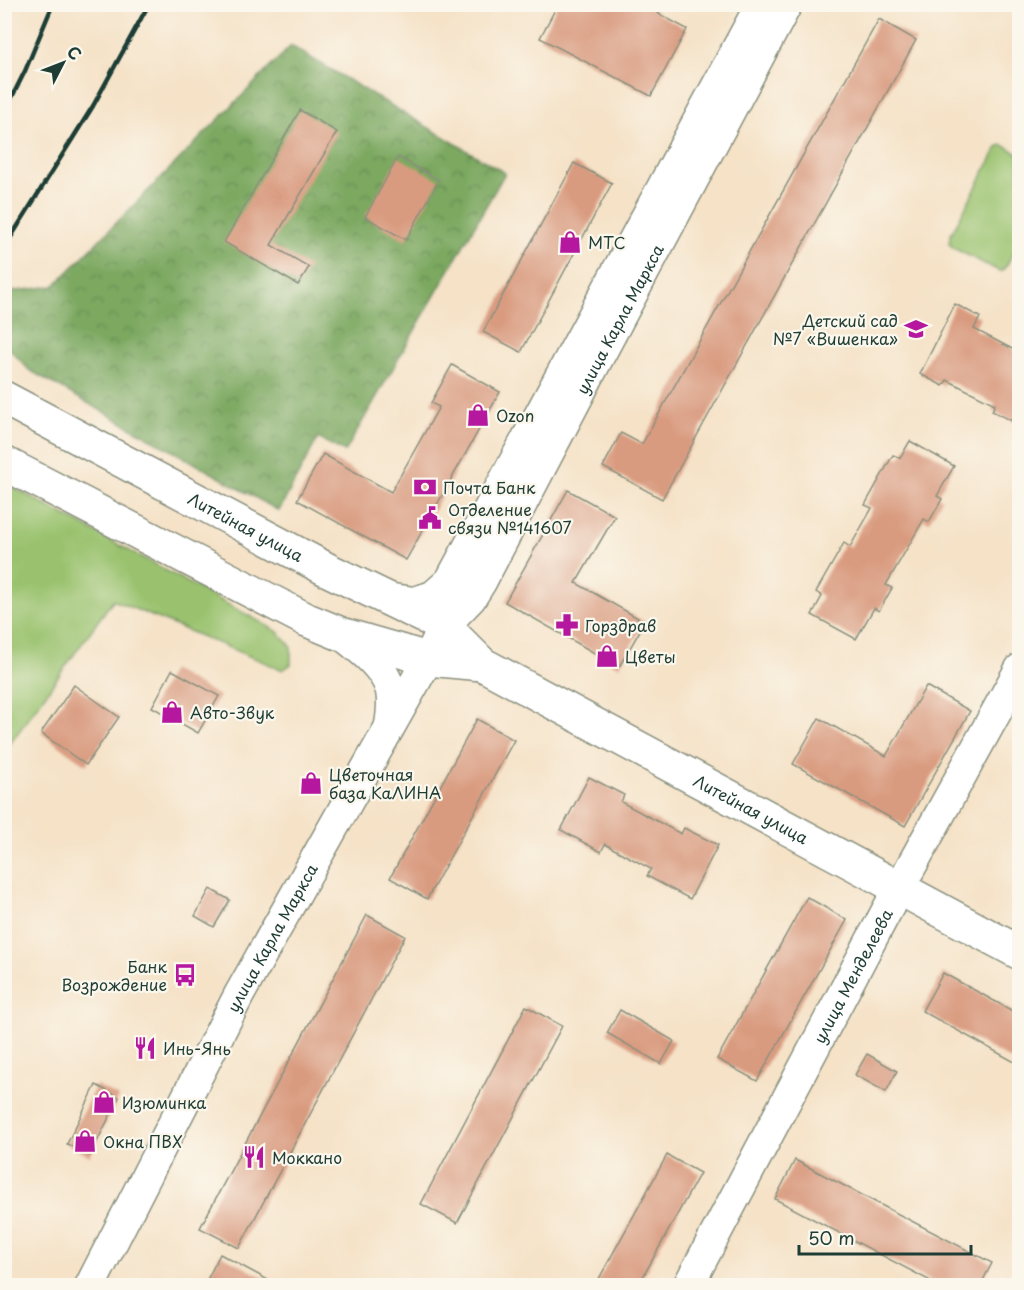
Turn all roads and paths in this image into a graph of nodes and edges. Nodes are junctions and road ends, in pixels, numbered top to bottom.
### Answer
1 (761, 4) edge
2 (787, 4) edge
3 (4, 398) edge
4 (4, 463) edge
5 (450, 581) junction
6 (386, 598) junction
7 (444, 626) junction
8 (341, 634) junction
9 (428, 658) junction
10 (482, 664) junction
11 (1020, 669) edge
12 (390, 725) junction
13 (899, 889) junction
14 (1020, 953) edge
15 (90, 1286) edge
16 (688, 1286) edge

1 - 5 street, улица Карла Маркса
2 - 7 street, улица Карла Маркса
3 - 6 highway, Литейная улица
4 - 8 highway, Литейная улица
5 - 6 street, улица Карла Маркса
5 - 7 street, улица Карла Маркса
6 - 7 highway, Литейная улица
7 - 9 street, улица Карла Маркса
7 - 10 highway, Литейная улица
8 - 9 highway, Литейная улица
8 - 12 street
9 - 10 highway, Литейная улица
9 - 12 street, улица Карла Маркса
10 - 13 highway, Литейная улица
11 - 13 street, улица Менделеева
12 - 15 street, улица Карла Маркса
13 - 14 highway, Литейная улица
13 - 16 street, улица Менделеева

